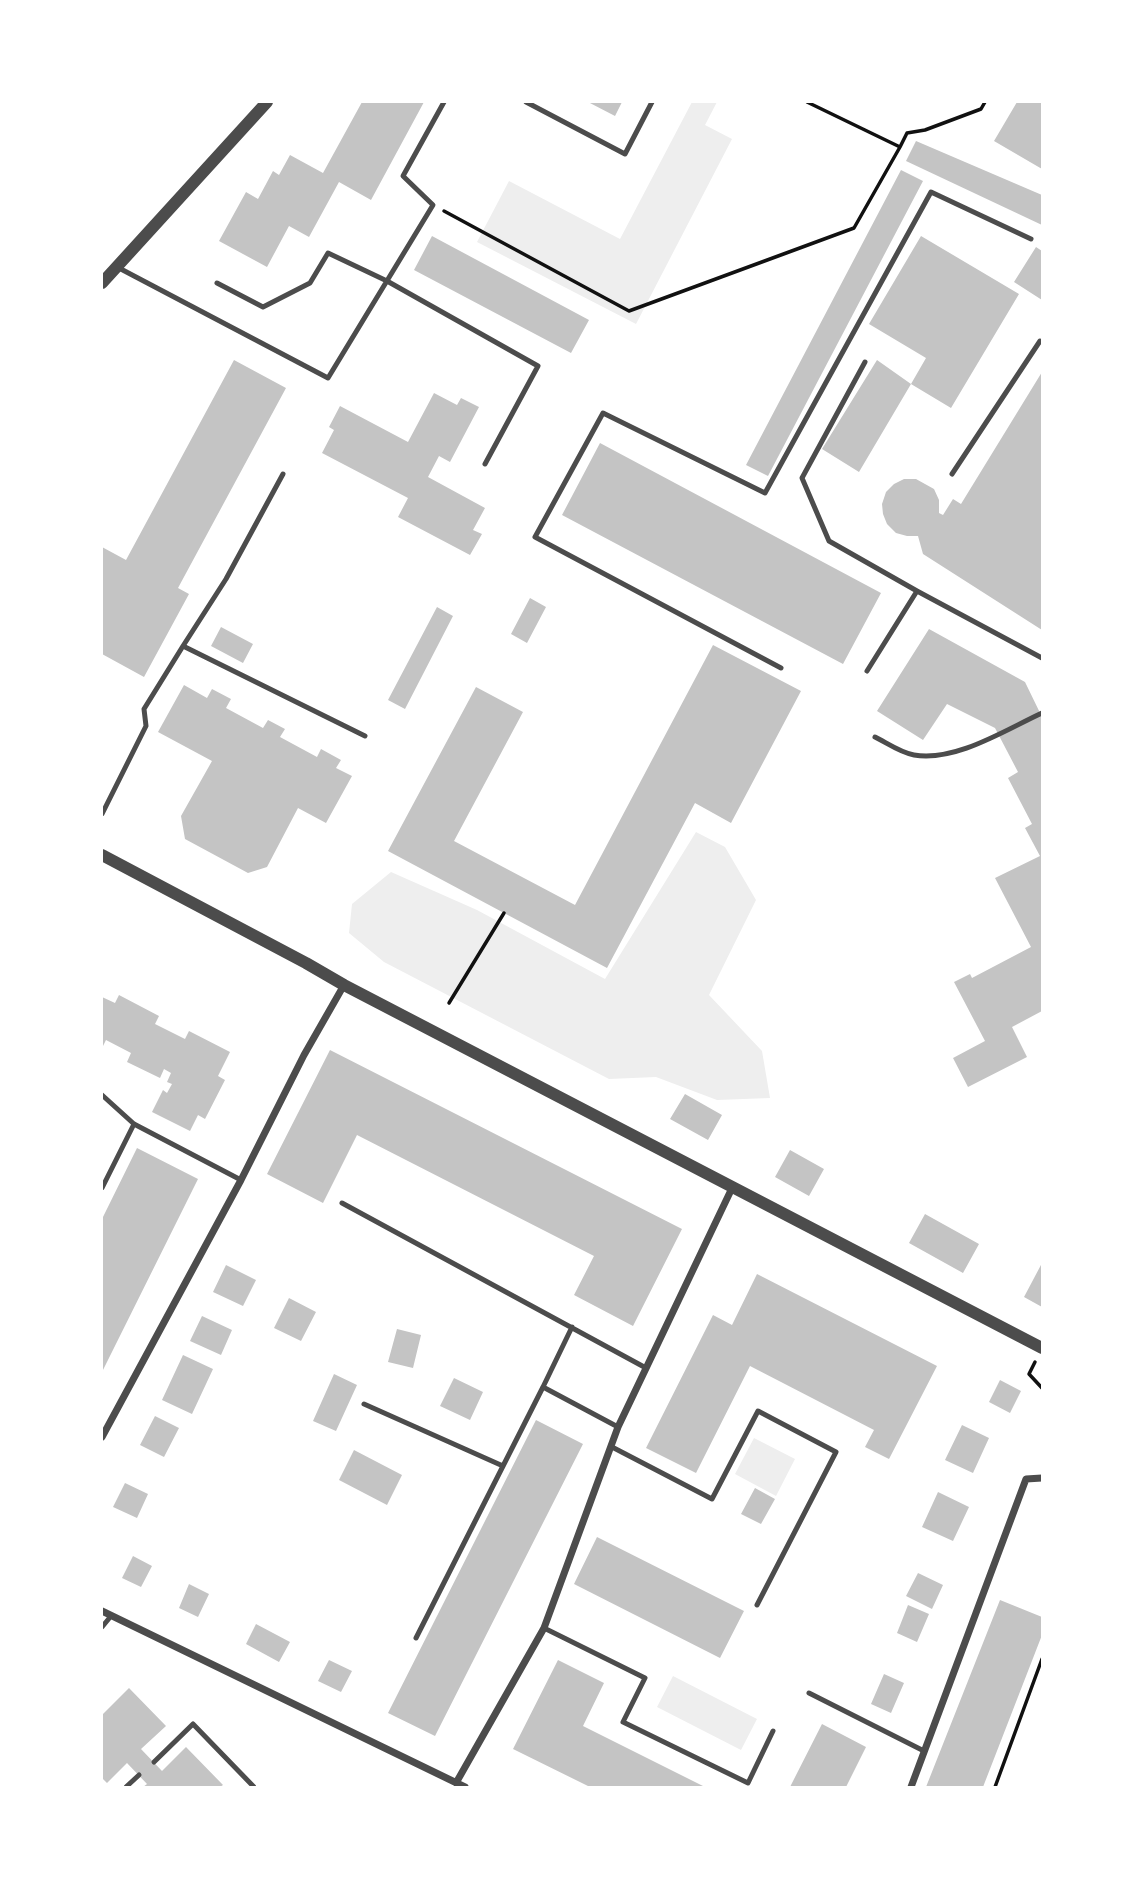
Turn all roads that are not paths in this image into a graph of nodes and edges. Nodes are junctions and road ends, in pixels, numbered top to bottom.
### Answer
1 (267, 102) edge
2 (444, 102) edge
3 (526, 102) edge
4 (652, 102) edge
5 (1031, 239) dead end
6 (117, 267) junction
7 (387, 281) junction
8 (102, 283) edge
9 (217, 283) dead end
10 (1042, 342) edge
11 (865, 362) dead end
12 (485, 464) dead end
13 (283, 474) dead end
14 (952, 474) dead end
15 (917, 591) junction
16 (183, 646) junction
17 (1042, 658) edge
18 (781, 668) dead end
19 (867, 671) dead end
20 (1042, 713) edge
21 (365, 736) dead end
22 (875, 737) dead end
23 (102, 814) edge
24 (102, 855) edge
25 (344, 985) junction
26 (102, 1096) edge
27 (134, 1124) junction
28 (241, 1181) junction
29 (733, 1186) junction
30 (102, 1188) edge
31 (342, 1203) dead end
32 (572, 1328) junction
33 (1042, 1348) edge
34 (646, 1368) junction
35 (543, 1387) junction
36 (364, 1404) dead end
37 (618, 1427) junction
38 (102, 1437) edge
39 (612, 1447) junction
40 (503, 1466) junction
41 (1042, 1478) edge
42 (757, 1605) dead end
43 (102, 1611) edge
44 (111, 1616) junction
45 (102, 1627) edge
46 (544, 1628) junction
47 (416, 1638) dead end
48 (808, 1693) dead end
49 (773, 1731) dead end
50 (924, 1751) junction
51 (154, 1762) dead end
52 (139, 1776) dead end
53 (456, 1783) junction
54 (127, 1787) edge
55 (254, 1787) edge
56 (465, 1787) edge
57 (911, 1787) edge

1 - 6 street
2 - 7 lane
3 - 4 lane
5 - 18 lane
6 - 7 lane
6 - 8 street
7 - 9 lane
7 - 12 lane
10 - 14 lane
11 - 15 lane
13 - 16 lane
15 - 17 lane
15 - 19 lane
16 - 21 lane
16 - 23 lane
20 - 22 lane
24 - 25 street
25 - 28 street
25 - 29 street
26 - 27 lane
27 - 28 lane
27 - 30 lane
28 - 38 street
29 - 33 street
29 - 34 street
31 - 32 lane
32 - 34 lane
32 - 35 lane
34 - 37 street
35 - 37 lane
35 - 40 lane
36 - 40 lane
37 - 39 street
39 - 42 lane
39 - 46 street
40 - 47 lane
41 - 50 street
43 - 44 street
44 - 45 lane
44 - 53 street
46 - 49 lane
46 - 53 street
48 - 50 lane
50 - 57 street
51 - 55 lane
52 - 54 lane
53 - 56 street

